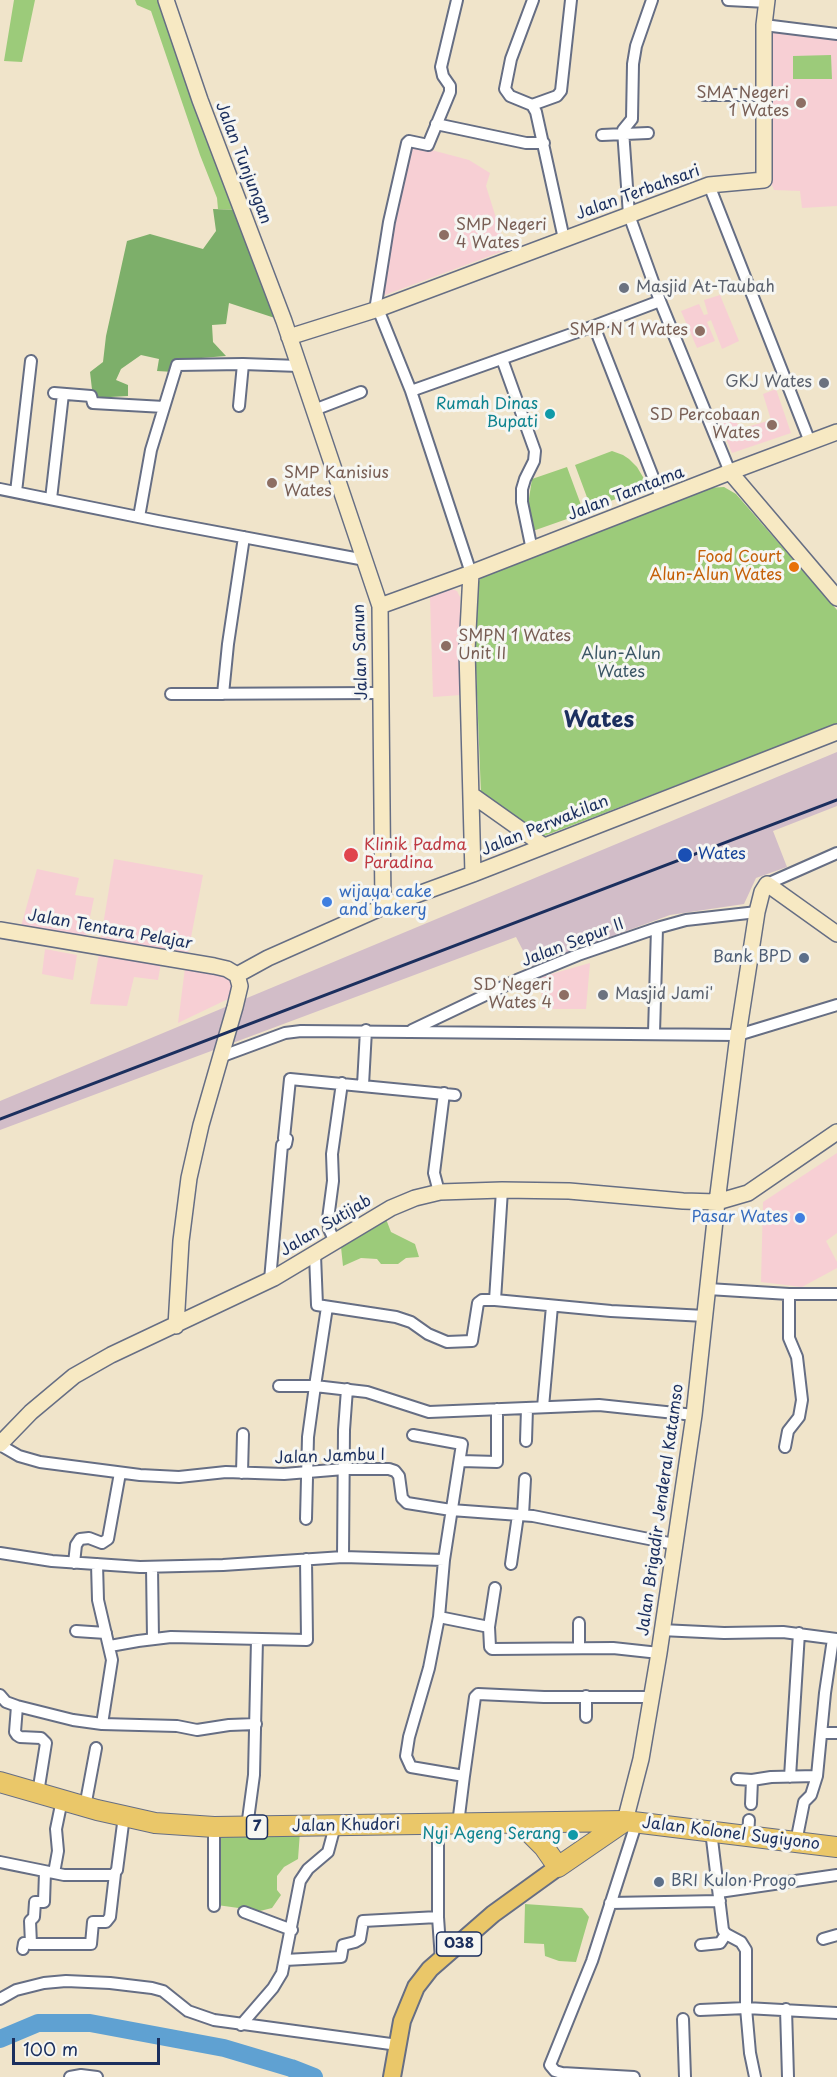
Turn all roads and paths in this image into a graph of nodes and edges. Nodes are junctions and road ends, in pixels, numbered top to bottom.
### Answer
1 (166, 0) edge
2 (457, 0) edge
3 (533, 0) edge
4 (571, 0) edge
5 (652, 0) edge
6 (728, 0) edge
7 (767, 1) edge
8 (764, 25) junction
9 (837, 34) edge
10 (704, 95) dead end
11 (764, 95) junction
12 (532, 105) junction
13 (436, 124) junction
14 (648, 133) dead end
15 (623, 134) junction
16 (602, 135) dead end
17 (544, 143) junction
18 (709, 185) junction
19 (629, 215) junction
20 (564, 239) junction
21 (660, 301) junction
22 (378, 309) junction
23 (594, 326) junction
24 (290, 337) junction
25 (502, 359) junction
26 (31, 361) dead end
27 (243, 364) junction
28 (299, 366) junction
29 (411, 391) junction
30 (361, 392) dead end
31 (164, 406) junction
32 (239, 406) dead end
33 (314, 410) junction
34 (837, 432) edge
35 (810, 442) junction
36 (730, 471) junction
37 (0, 489) edge
38 (16, 492) junction
39 (51, 499) junction
40 (662, 500) junction
41 (138, 517) junction
42 (244, 537) junction
43 (532, 550) junction
44 (365, 560) junction
45 (471, 573) junction
46 (837, 598) edge
47 (380, 606) junction
48 (380, 693) junction
49 (171, 694) dead end
50 (223, 694) junction
51 (837, 732) edge
52 (472, 795) junction
53 (544, 846) junction
54 (837, 853) edge
55 (473, 874) junction
56 (767, 884) junction
57 (383, 907) junction
58 (757, 912) junction
59 (657, 927) junction
60 (0, 930) edge
61 (837, 934) edge
62 (237, 975) junction
63 (837, 1005) edge
64 (366, 1030) junction
65 (409, 1031) junction
66 (654, 1034) junction
67 (738, 1035) junction
68 (220, 1057) junction
69 (342, 1083) junction
70 (363, 1085) junction
71 (837, 1132) edge
72 (501, 1190) junction
73 (439, 1192) junction
74 (717, 1202) junction
75 (335, 1242) junction
76 (315, 1255) junction
77 (270, 1280) junction
78 (708, 1289) junction
79 (789, 1294) junction
80 (837, 1294) edge
81 (495, 1300) junction
82 (552, 1306) junction
83 (327, 1307) junction
84 (705, 1316) junction
85 (177, 1326) junction
86 (279, 1386) dead end
87 (315, 1386) junction
88 (347, 1389) junction
89 (543, 1407) junction
90 (527, 1408) junction
91 (497, 1409) junction
92 (694, 1415) junction
93 (243, 1434) dead end
94 (413, 1435) dead end
95 (526, 1441) dead end
96 (0, 1444) edge
97 (785, 1446) dead end
98 (461, 1461) junction
99 (344, 1469) junction
100 (120, 1473) junction
101 (242, 1473) junction
102 (308, 1473) junction
103 (525, 1479) dead end
104 (451, 1510) junction
105 (521, 1515) junction
106 (306, 1519) dead end
107 (674, 1544) junction
108 (0, 1555) edge
109 (343, 1557) junction
110 (306, 1558) junction
111 (444, 1560) junction
112 (74, 1563) junction
113 (97, 1564) junction
114 (511, 1564) dead end
115 (152, 1567) junction
116 (495, 1588) dead end
117 (439, 1617) junction
118 (579, 1623) dead end
119 (489, 1627) junction
120 (661, 1630) junction
121 (76, 1631) dead end
122 (106, 1633) junction
123 (799, 1634) junction
124 (153, 1639) junction
125 (257, 1639) junction
126 (835, 1639) edge
127 (110, 1646) junction
128 (579, 1647) junction
129 (659, 1653) junction
130 (0, 1695) edge
131 (586, 1696) junction
132 (652, 1697) junction
133 (17, 1706) junction
134 (586, 1717) dead end
135 (102, 1724) junction
136 (256, 1724) junction
137 (823, 1733) junction
138 (837, 1733) edge
139 (96, 1748) dead end
140 (464, 1776) junction
141 (817, 1776) junction
142 (790, 1777) junction
143 (737, 1779) dead end
144 (752, 1779) junction
145 (0, 1782) edge
146 (38, 1793) junction
147 (62, 1800) junction
148 (751, 1804) dead end
149 (85, 1807) junction
150 (124, 1816) junction
151 (631, 1821) junction
152 (520, 1823) junction
153 (438, 1824) junction
154 (458, 1824) junction
155 (335, 1826) junction
156 (214, 1827) junction
157 (247, 1827) junction
158 (711, 1832) junction
159 (796, 1842) junction
160 (837, 1847) edge
161 (0, 1862) edge
162 (558, 1868) junction
163 (49, 1873) junction
164 (115, 1874) junction
165 (837, 1875) edge
166 (720, 1897) junction
167 (610, 1903) junction
168 (214, 1906) dead end
169 (244, 1912) dead end
170 (438, 1917) junction
171 (292, 1930) junction
172 (726, 1934) junction
173 (837, 1935) edge
174 (823, 1939) dead end
175 (701, 1945) dead end
176 (285, 1960) junction
177 (441, 1960) junction
178 (0, 1999) edge
179 (746, 2008) junction
180 (786, 2009) junction
181 (700, 2010) dead end
182 (837, 2013) edge
183 (683, 2019) dead end
184 (241, 2025) junction
185 (398, 2046) junction
186 (70, 2077) edge
187 (97, 2077) edge
188 (392, 2077) edge
189 (634, 2077) edge
190 (685, 2077) edge
191 (755, 2077) edge
192 (788, 2077) edge

1 - 24 main road, Jalan Tunjungan
2 - 13 street
3 - 12 street
4 - 12 street
5 - 15 street
6 - 7 street
7 - 8 main road, Jalan Terbahsari
8 - 9 street
8 - 11 main road, Jalan Terbahsari
10 - 11 street
11 - 18 main road, Jalan Terbahsari
12 - 17 street
13 - 17 street
13 - 22 street
14 - 15 street
15 - 16 street
15 - 19 street
17 - 20 street
18 - 19 main road, Jalan Terbahsari
18 - 35 street
19 - 20 main road, Jalan Terbahsari
19 - 21 street
20 - 22 main road, Jalan Terbahsari
21 - 23 street
21 - 36 street
22 - 24 main road, Jalan Terbahsari
22 - 29 street
23 - 25 street
23 - 40 street
24 - 28 main road, Jalan Sanun
25 - 29 street
25 - 43 street
26 - 38 street
27 - 28 street
27 - 31 street
27 - 32 street
28 - 33 main road, Jalan Sanun
29 - 45 street
30 - 33 street
31 - 39 street
31 - 41 street
33 - 44 main road, Jalan Sanun
34 - 35 main road, Jalan Tamtama
35 - 36 main road, Jalan Tamtama
36 - 40 main road, Jalan Tamtama
36 - 46 main road
37 - 38 street
38 - 39 street
39 - 41 street
40 - 43 main road, Jalan Tamtama
41 - 42 street
42 - 44 street
42 - 50 street
43 - 45 main road, Jalan Tamtama
44 - 47 main road, Jalan Sanun
45 - 47 main road, Jalan Tamtama
45 - 52 main road
47 - 48 main road, Jalan Sanun
48 - 50 street
48 - 57 main road, Jalan Sanun
49 - 50 street
51 - 53 main road, Jalan Perwakilan
52 - 53 main road
52 - 55 main road
53 - 55 main road, Jalan Perwakilan
54 - 56 street
55 - 57 main road, Jalan Perwakilan
56 - 58 main road, Jalan Brigadir Jenderal Katamso
56 - 61 main road
57 - 62 main road, Jalan Perwakilan
58 - 59 street, Jalan Sepur II
58 - 67 main road, Jalan Brigadir Jenderal Katamso
59 - 65 street, Jalan Sepur II
59 - 66 street
60 - 62 main road, Jalan Tentara Pelajar
62 - 68 main road
63 - 67 street
64 - 65 street
64 - 68 street
64 - 70 street
65 - 66 street
66 - 67 street
67 - 74 main road, Jalan Brigadir Jenderal Katamso
68 - 85 main road
69 - 70 street
69 - 75 street
69 - 77 street
70 - 73 street
71 - 74 main road, Jalan Sutijab
72 - 73 main road, Jalan Sutijab
72 - 74 main road, Jalan Sutijab
72 - 81 street
73 - 75 main road, Jalan Sutijab
74 - 78 main road, Jalan Brigadir Jenderal Katamso
75 - 76 main road, Jalan Sutijab
76 - 77 main road, Jalan Sutijab
76 - 83 street
77 - 85 main road, Jalan Sutijab
78 - 79 street
78 - 84 main road, Jalan Brigadir Jenderal Katamso
79 - 80 street
79 - 97 street
81 - 82 street
81 - 83 street
82 - 84 street
82 - 89 street
83 - 87 street
84 - 92 main road, Jalan Brigadir Jenderal Katamso
85 - 96 main road, Jalan Sutijab
86 - 87 street
87 - 88 street
87 - 102 street
88 - 91 street
88 - 99 street
89 - 90 street
89 - 92 street
90 - 91 street
90 - 95 street
91 - 98 street
92 - 107 main road, Jalan Brigadir Jenderal Katamso
93 - 101 street
94 - 98 street
96 - 100 street, Jalan Jambu I
98 - 104 street
99 - 102 street, Jalan Jambu I
99 - 104 street, Jalan Jambu I
99 - 109 street
100 - 101 street, Jalan Jambu I
100 - 112 street
101 - 102 street, Jalan Jambu I
102 - 106 street
103 - 105 street
104 - 105 street, Jalan Jambu I
104 - 111 street
105 - 107 street, Jalan Jambu I
105 - 114 street
107 - 120 main road, Jalan Brigadir Jenderal Katamso
108 - 112 street
109 - 110 street
109 - 111 street
110 - 115 street
110 - 125 street
111 - 117 street
112 - 113 street
113 - 115 street
113 - 122 street
115 - 124 street
116 - 119 street
117 - 119 street
117 - 140 street
118 - 128 street
119 - 128 street
120 - 123 street
120 - 129 main road, Jalan Brigadir Jenderal Katamso
121 - 122 street
122 - 127 street
123 - 126 street
123 - 142 street
124 - 125 street
124 - 127 street
125 - 136 street
126 - 137 street
127 - 135 street
128 - 129 street
129 - 132 main road, Jalan Brigadir Jenderal Katamso
130 - 133 street
131 - 132 street
131 - 134 street
131 - 140 street
132 - 151 main road, Jalan Brigadir Jenderal Katamso
133 - 135 street
133 - 146 street
135 - 136 street
136 - 157 street
137 - 138 street
137 - 141 street
139 - 149 street
140 - 154 street
141 - 142 street
141 - 159 street
142 - 144 street
143 - 144 street
144 - 148 street
145 - 146 highway, Jalan Khudori / 7
146 - 147 highway, Jalan Khudori / 7
147 - 149 highway, Jalan Khudori / 7
147 - 163 street
149 - 150 highway, Jalan Khudori / 7
150 - 156 highway, Jalan Khudori / 7
150 - 164 street
151 - 152 highway, Jalan Khudori / 7
151 - 158 highway, Jalan Kolonel Sugiyono / 7
151 - 162 highway
151 - 167 street
152 - 154 highway, Jalan Khudori / 7
152 - 162 highway
153 - 154 highway, Jalan Khudori / 7
153 - 155 highway, Jalan Khudori / 7
153 - 170 street
155 - 157 highway, Jalan Khudori / 7
155 - 171 street
156 - 157 highway, Jalan Khudori / 7
156 - 168 street
158 - 159 highway, Jalan Kolonel Sugiyono / 7
158 - 166 street
159 - 160 highway, Jalan Kolonel Sugiyono / 7
161 - 163 street
162 - 177 main road, 038
163 - 164 street
163 - 164 street
165 - 166 street
166 - 167 street
166 - 172 street
167 - 189 street
169 - 171 street
170 - 176 street
170 - 177 street
171 - 176 street
172 - 175 street
172 - 179 street
173 - 174 street
176 - 184 street
177 - 185 main road, 038
178 - 184 street
179 - 180 street
179 - 181 street
179 - 191 street
180 - 182 street
180 - 192 street
183 - 190 street
184 - 185 street
185 - 188 main road, 038
186 - 187 street

